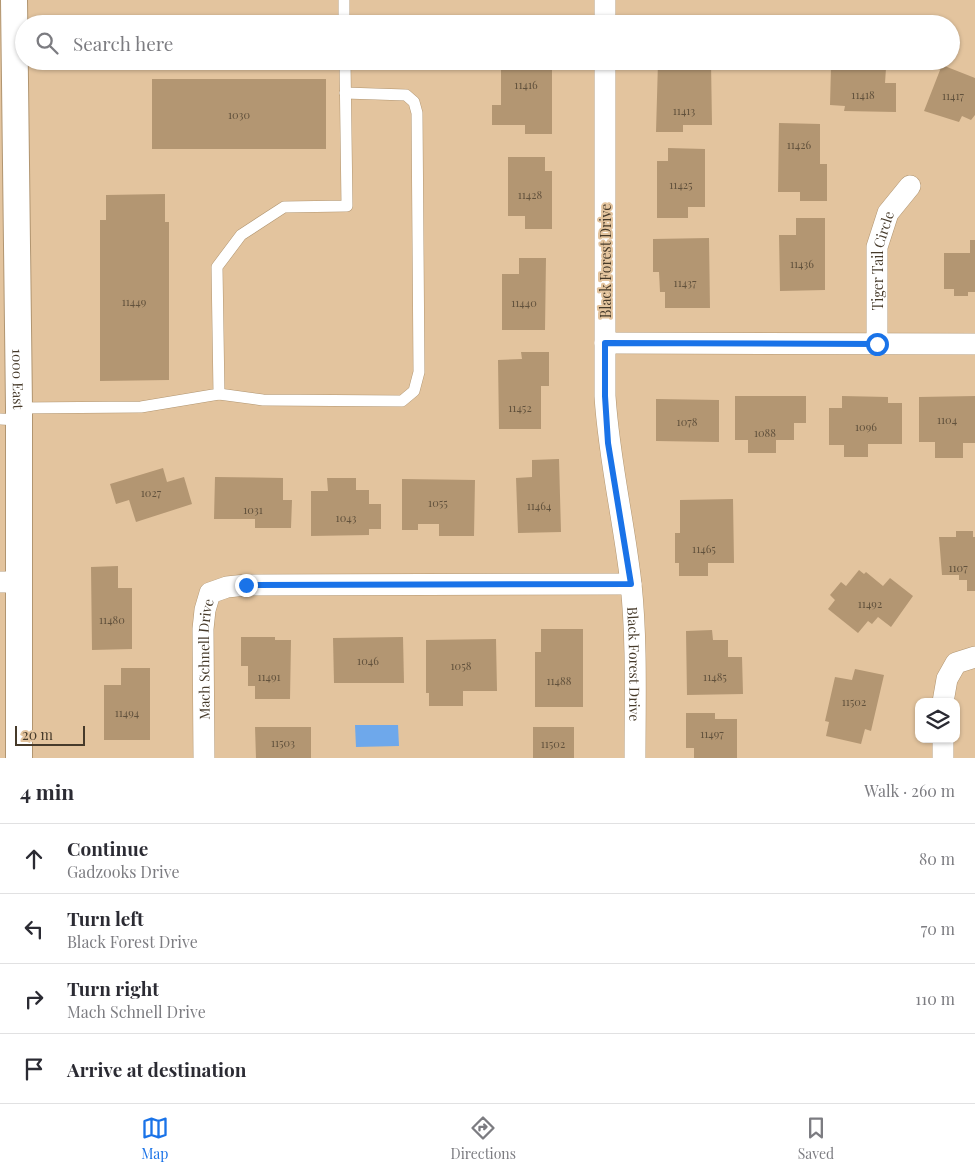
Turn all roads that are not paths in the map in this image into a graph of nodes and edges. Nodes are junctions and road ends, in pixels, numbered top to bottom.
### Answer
1 (14, 0) edge
2 (344, 0) edge
3 (605, 0) edge
4 (344, 15) edge
5 (605, 15) edge
6 (345, 70) edge
7 (605, 70) edge
8 (346, 93) junction
9 (910, 186) dead end
10 (605, 343) junction
11 (877, 344) junction
12 (975, 344) edge
13 (219, 394) junction
14 (12, 416) edge
15 (9, 582) edge
16 (631, 584) junction
17 (965, 660) edge
18 (944, 698) edge
19 (943, 743) edge
20 (19, 758) edge
21 (204, 758) edge
22 (635, 758) edge
23 (943, 758) edge

1 - 14 street, 1000 East
2 - 4 lane
3 - 5 street
6 - 8 lane
7 - 10 street, Black Forest Drive
8 - 13 lane
8 - 13 lane
9 - 11 street, Tiger Tail Circle
10 - 11 street
10 - 16 street, Black Forest Drive
11 - 12 street
13 - 14 lane
14 - 15 street, 1000 East
15 - 20 street, 1000 East
16 - 21 street, Mach Schnell Drive
16 - 22 street, Black Forest Drive
17 - 18 street
19 - 23 street

